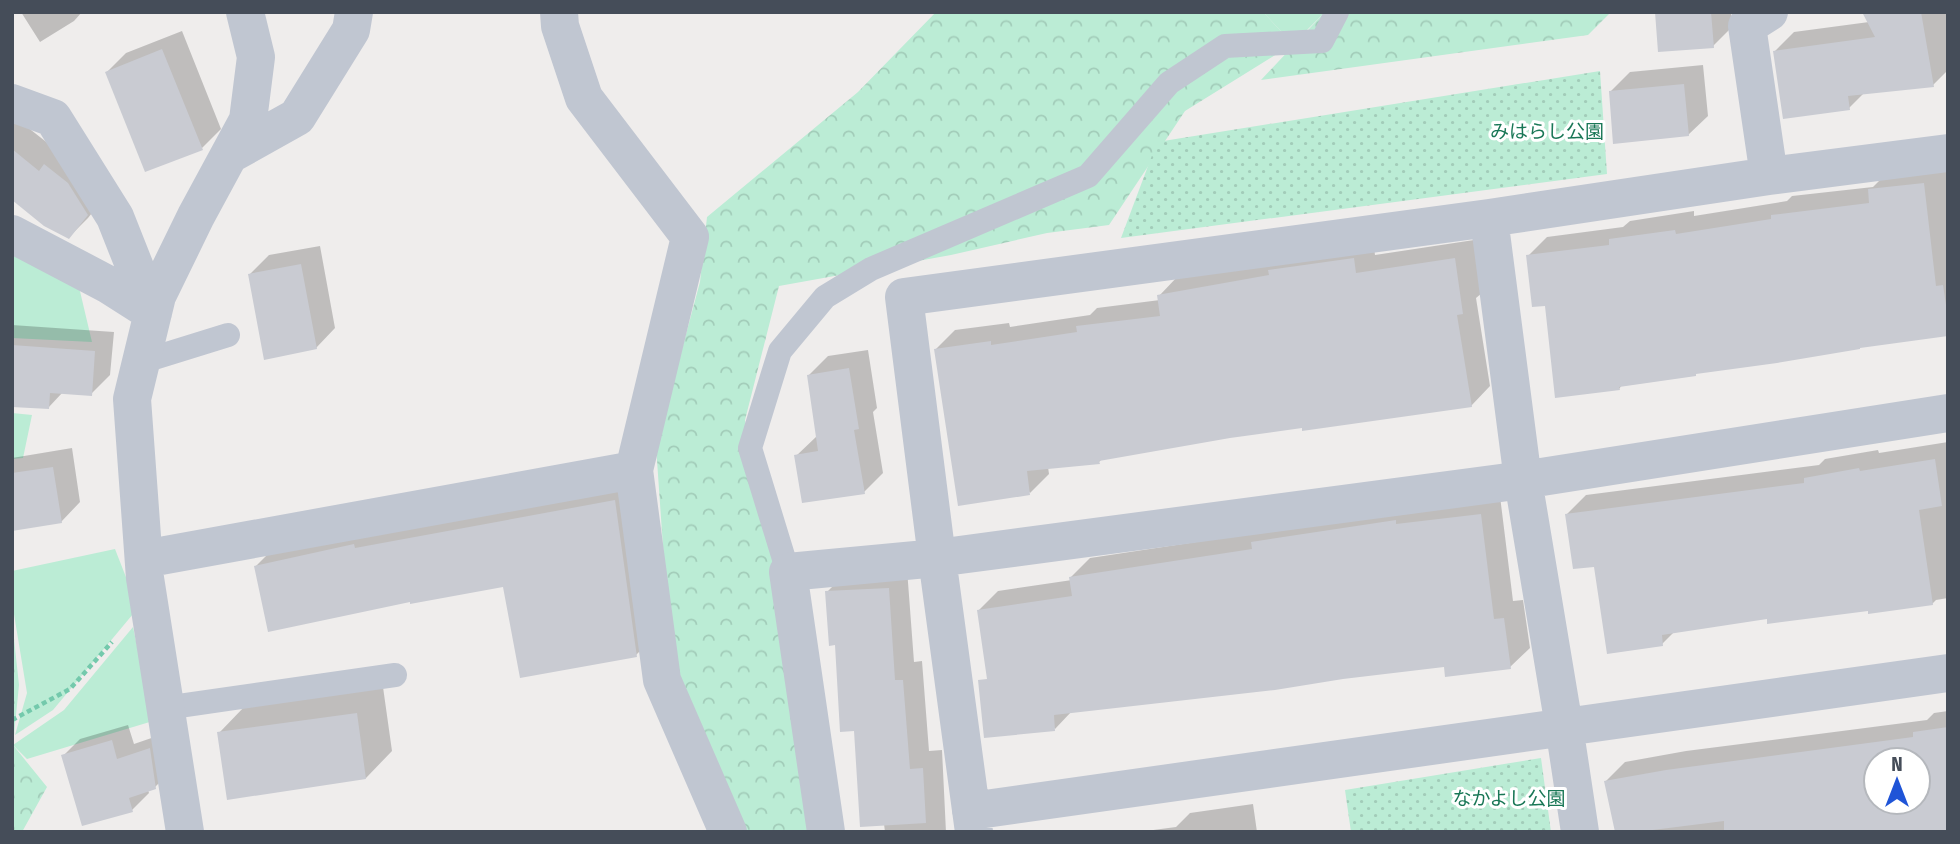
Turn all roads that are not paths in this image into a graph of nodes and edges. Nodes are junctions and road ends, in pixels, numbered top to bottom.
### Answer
1 (245, 12) edge
2 (354, 12) edge
3 (559, 12) edge
4 (1337, 12) edge
5 (1769, 12) edge
6 (12, 103) edge
7 (1948, 153) edge
8 (229, 156) junction
9 (1769, 176) junction
10 (1489, 218) junction
11 (12, 234) edge
12 (153, 313) junction
13 (228, 335) dead end
14 (141, 362) junction
15 (1948, 413) edge
16 (634, 470) junction
17 (1523, 480) junction
18 (937, 558) junction
19 (144, 559) junction
20 (788, 572) junction
21 (1948, 673) edge
22 (395, 675) dead end
23 (165, 708) junction
24 (1564, 726) junction
25 (972, 821) edge
26 (184, 832) edge
27 (729, 832) edge
28 (826, 832) edge
29 (1580, 832) edge

1 - 8 street
2 - 8 street
3 - 16 street
4 - 20 lane
5 - 9 street
6 - 12 street
7 - 9 street
8 - 12 street
9 - 10 street
10 - 17 street
10 - 18 street
11 - 12 street
12 - 14 street
13 - 14 lane
14 - 19 street
15 - 17 street
16 - 19 street
16 - 27 street
17 - 18 street
17 - 24 street
18 - 20 street
18 - 25 street
19 - 23 street
20 - 28 street
21 - 24 street
22 - 23 lane
23 - 26 street
24 - 25 street
24 - 29 street

